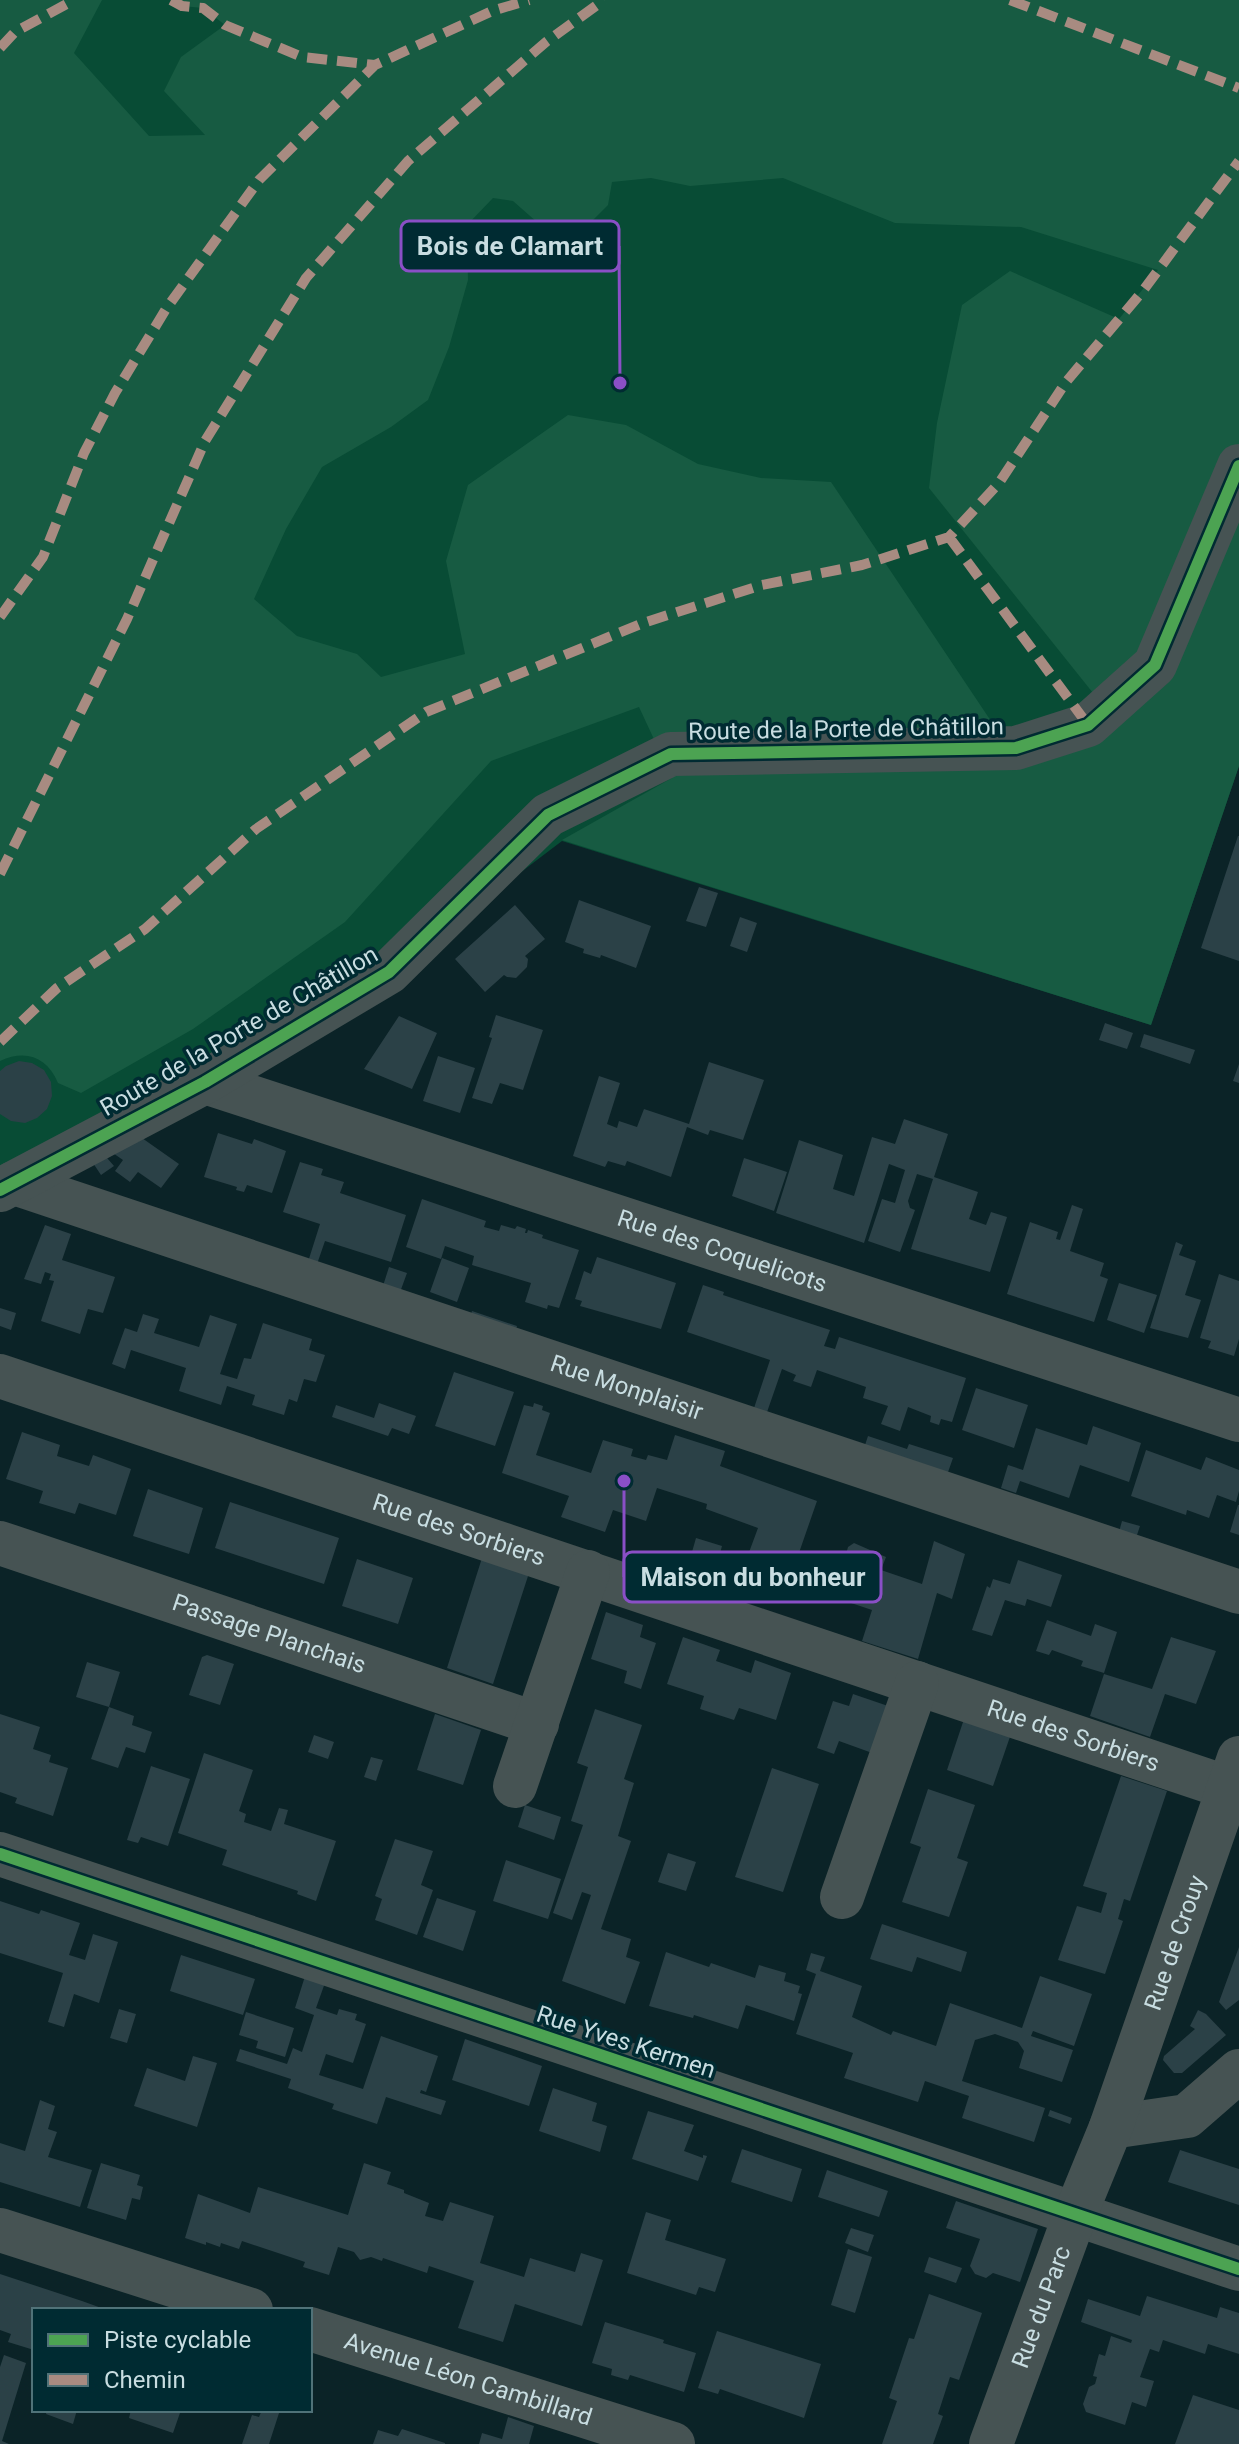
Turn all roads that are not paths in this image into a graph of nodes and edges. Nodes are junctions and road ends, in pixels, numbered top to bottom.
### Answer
1 (1239, 466) edge
2 (205, 1082) junction
3 (7, 1186) edge
4 (0, 1376) edge
5 (1239, 1420) edge
6 (0, 1543) edge
7 (588, 1572) junction
8 (1239, 1592) edge
9 (917, 1683) junction
10 (537, 1724) junction
11 (1234, 1773) edge
12 (515, 1786) dead end
13 (0, 1854) edge
14 (842, 1897) dead end
15 (1239, 2071) edge
16 (1111, 2127) junction
17 (1075, 2215) junction
18 (0, 2230) edge
19 (1239, 2269) edge
20 (245, 2308) edge
21 (312, 2330) edge
22 (673, 2444) edge
23 (991, 2444) edge

1 - 2 street, Route de la Porte de Châtillon
2 - 3 street, Route de la Porte de Châtillon
2 - 5 street, Rue des Coquelicots
3 - 8 street, Rue Monplaisir
4 - 7 street, Rue des Sorbiers
6 - 10 street, Passage Planchais
7 - 9 street, Rue des Sorbiers
7 - 10 street
9 - 11 street, Rue des Sorbiers
9 - 14 street
10 - 12 street
11 - 16 street, Rue de Crouy
13 - 17 street, Rue Yves Kermen
15 - 16 street
16 - 17 street, Rue du Parc
17 - 19 street, Rue Yves Kermen
17 - 23 street, Rue du Parc
18 - 20 street
21 - 22 street, Avenue Léon Cambillard

